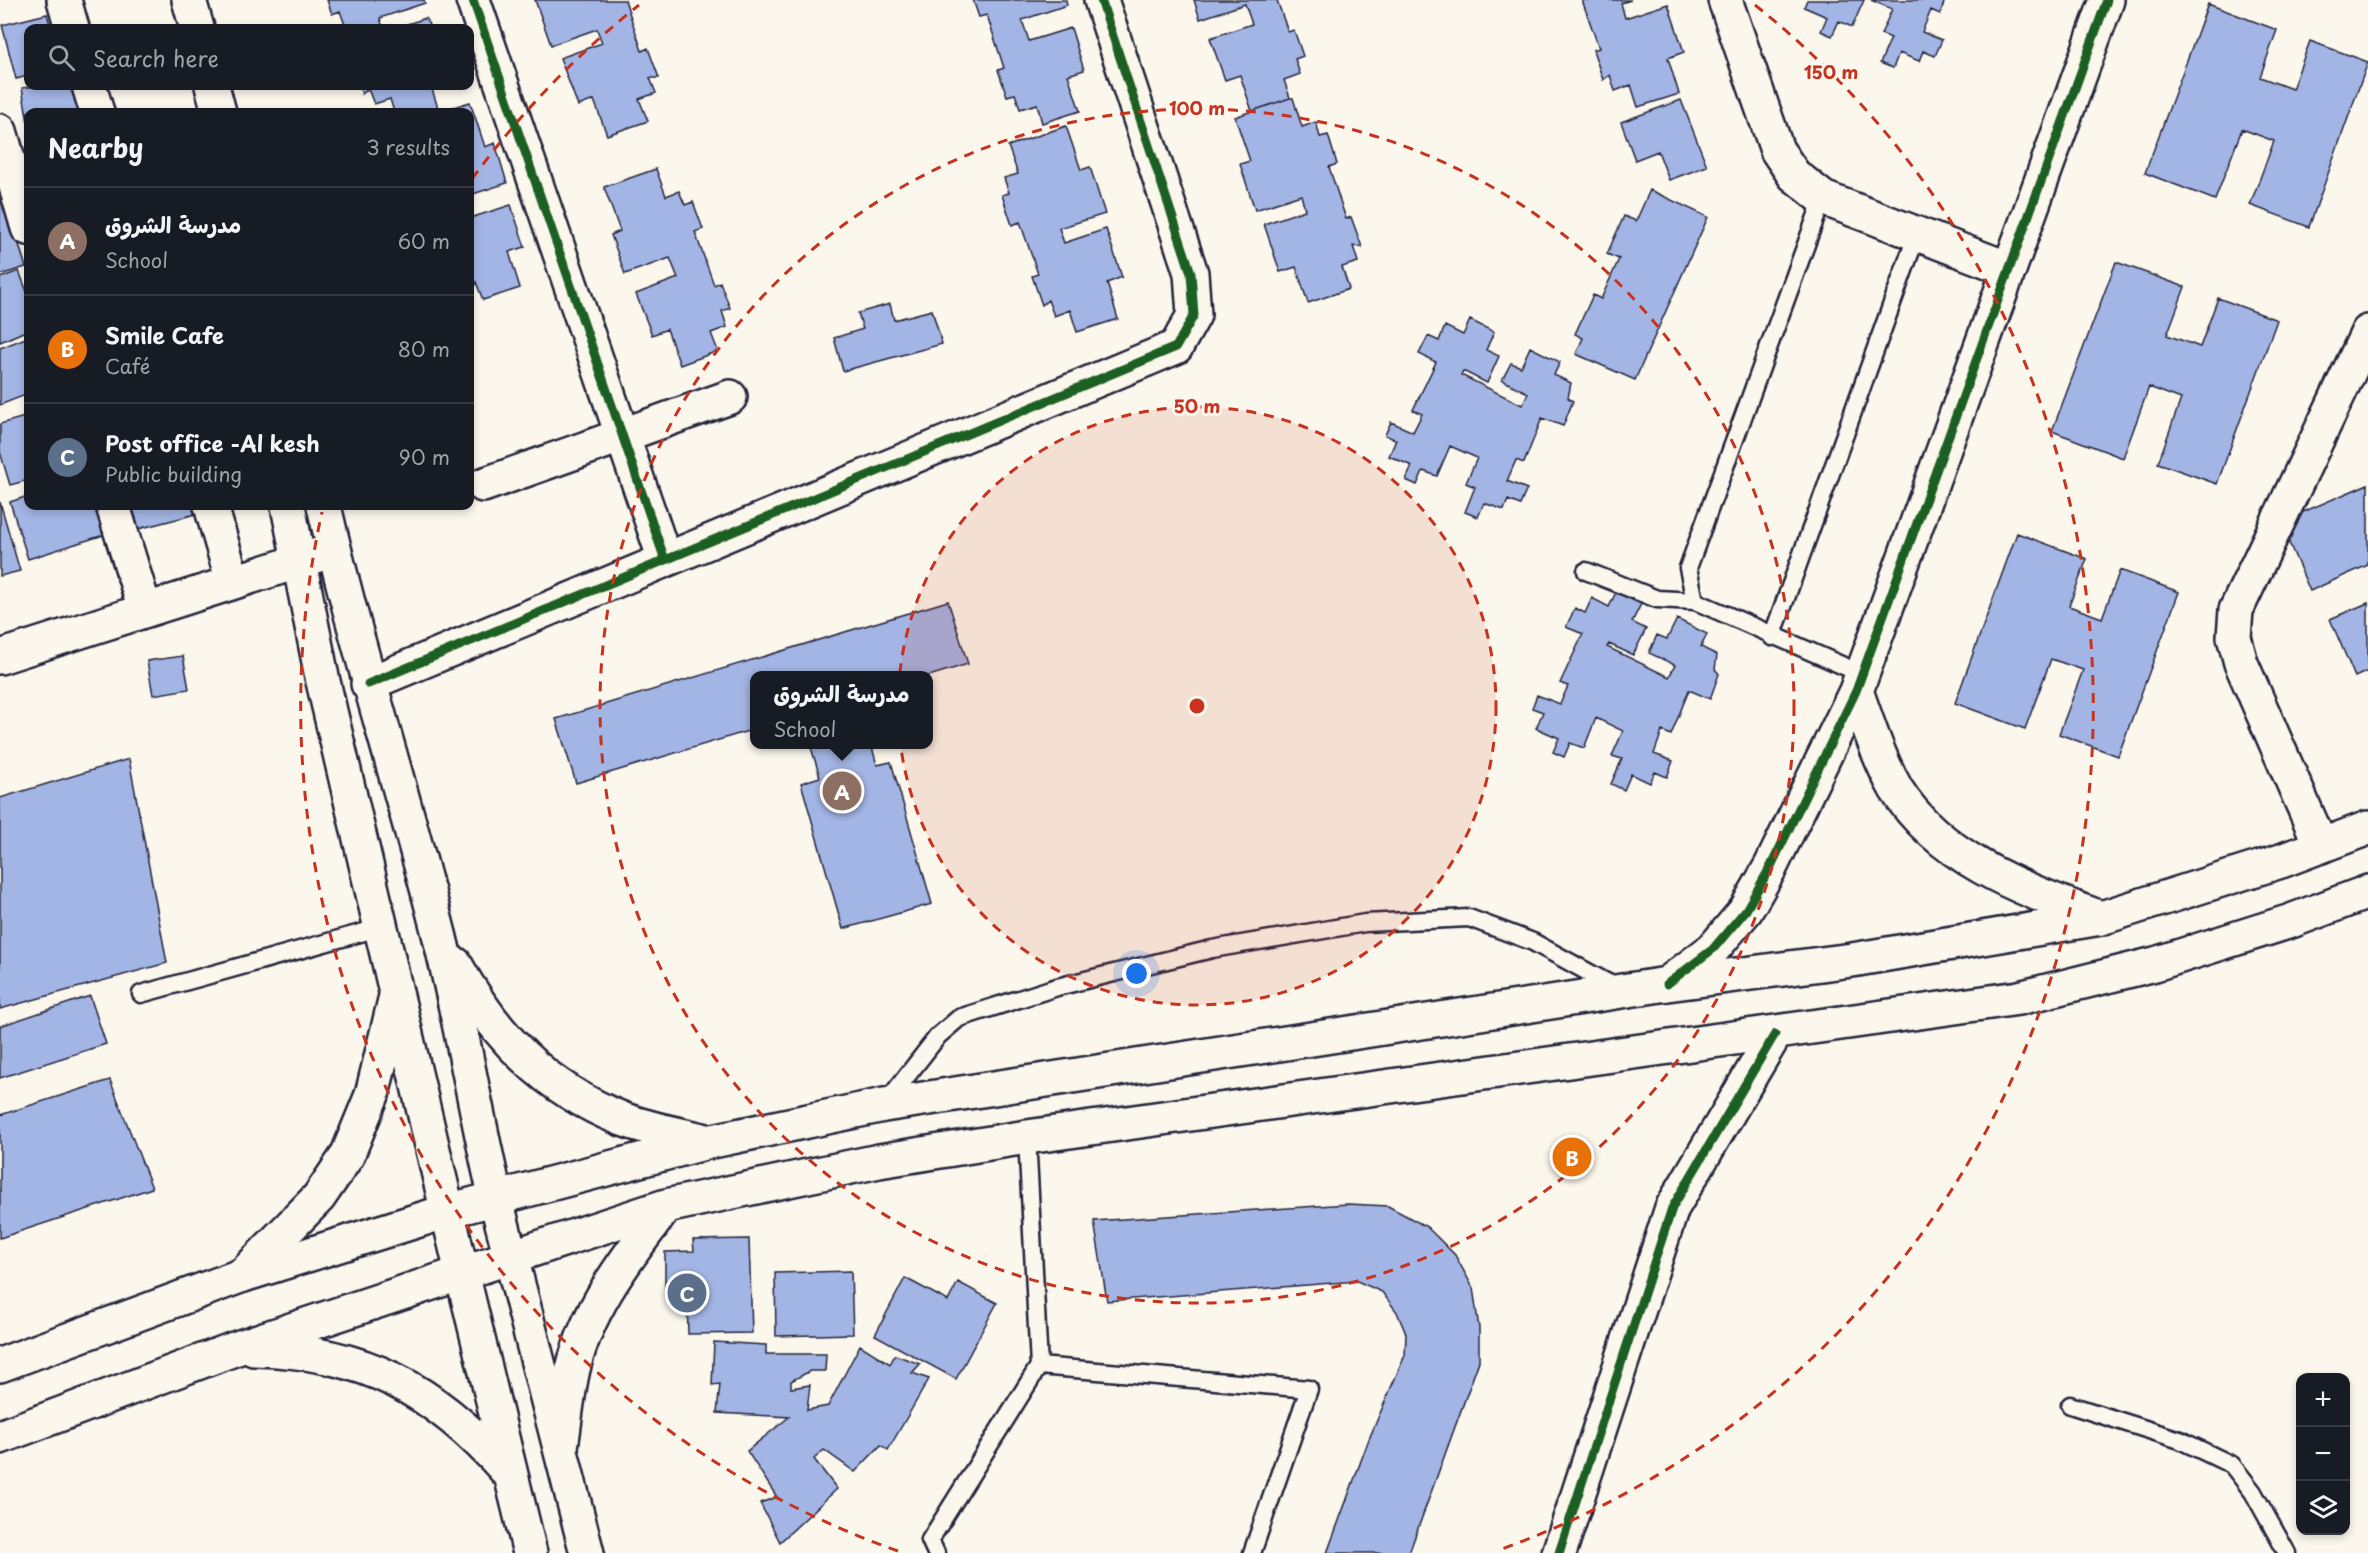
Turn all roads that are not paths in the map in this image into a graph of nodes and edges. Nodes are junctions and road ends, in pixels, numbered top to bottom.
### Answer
1 (64, 0) edge
2 (189, 0) edge
3 (473, 0) edge
4 (1101, 0) edge
5 (1725, 0) edge
6 (2107, 0) edge
7 (71, 24) edge
8 (196, 24) edge
9 (90, 90) edge
10 (213, 90) edge
11 (96, 108) edge
12 (218, 108) edge
13 (0, 131) edge
14 (14, 183) edge
15 (1823, 198) junction
16 (24, 215) edge
17 (1917, 234) junction
18 (2008, 269) junction
19 (2368, 332) edge
20 (730, 397) dead end
21 (622, 436) junction
22 (483, 485) dead end
23 (114, 510) edge
24 (212, 510) edge
25 (289, 510) edge
26 (325, 510) edge
27 (334, 550) junction
28 (665, 560) junction
29 (299, 561) junction
30 (1586, 572) dead end
31 (233, 582) junction
32 (1695, 602) junction
33 (145, 610) junction
34 (1772, 637) junction
35 (0, 657) edge
36 (1859, 683) junction
37 (368, 684) junction
38 (2368, 828) edge
39 (2321, 846) junction
40 (2368, 892) edge
41 (2101, 918) junction
42 (382, 927) junction
43 (439, 935) junction
44 (1666, 984) junction
45 (397, 989) junction
46 (1623, 991) junction
47 (141, 994) dead end
48 (1776, 1034) junction
49 (884, 1105) junction
50 (1027, 1137) junction
51 (708, 1142) junction
52 (494, 1198) junction
53 (666, 1206) junction
54 (448, 1211) junction
55 (511, 1257) junction
56 (462, 1273) junction
57 (243, 1275) junction
58 (234, 1349) junction
59 (0, 1365) edge
60 (1039, 1366) junction
61 (2070, 1405) dead end
62 (0, 1437) edge
63 (561, 1447) junction
64 (511, 1475) junction
65 (530, 1553) edge
66 (586, 1553) edge
67 (936, 1553) edge
68 (1252, 1553) edge
69 (1559, 1553) edge
70 (2287, 1553) edge

1 - 7 main road
2 - 8 main road
3 - 21 main road
4 - 28 main road
5 - 15 main road
6 - 18 main road
9 - 11 main road
10 - 12 main road
13 - 14 main road
14 - 16 main road
15 - 17 main road
15 - 32 lane
17 - 18 main road
17 - 34 lane
18 - 36 main road
19 - 39 main road
20 - 21 main road
21 - 22 main road
21 - 28 main road
23 - 33 main road
24 - 31 main road
25 - 29 main road
26 - 27 main road
27 - 29 main road
27 - 37 main road
28 - 37 main road
29 - 31 main road
29 - 42 main road
30 - 32 lane
31 - 33 main road
32 - 34 lane
33 - 35 main road
34 - 36 lane
36 - 41 main road
36 - 44 main road
37 - 43 main road
38 - 39 main road
39 - 41 main road
40 - 48 main road
41 - 44 main road
42 - 45 main road
42 - 47 lane
43 - 51 main road
43 - 52 main road
44 - 46 main road
45 - 54 main road
45 - 57 main road
46 - 49 main road
46 - 49 lane
48 - 50 main road
48 - 69 main road
49 - 51 main road
50 - 53 main road
50 - 60 lane
51 - 52 main road
52 - 54 main road
52 - 55 main road
53 - 55 main road
53 - 63 main road
54 - 56 main road
54 - 57 main road
55 - 56 main road
55 - 63 main road
56 - 58 main road
56 - 64 main road
57 - 59 main road
58 - 62 main road
58 - 64 main road
60 - 67 lane
60 - 68 lane
61 - 70 lane
63 - 66 main road
64 - 65 main road

